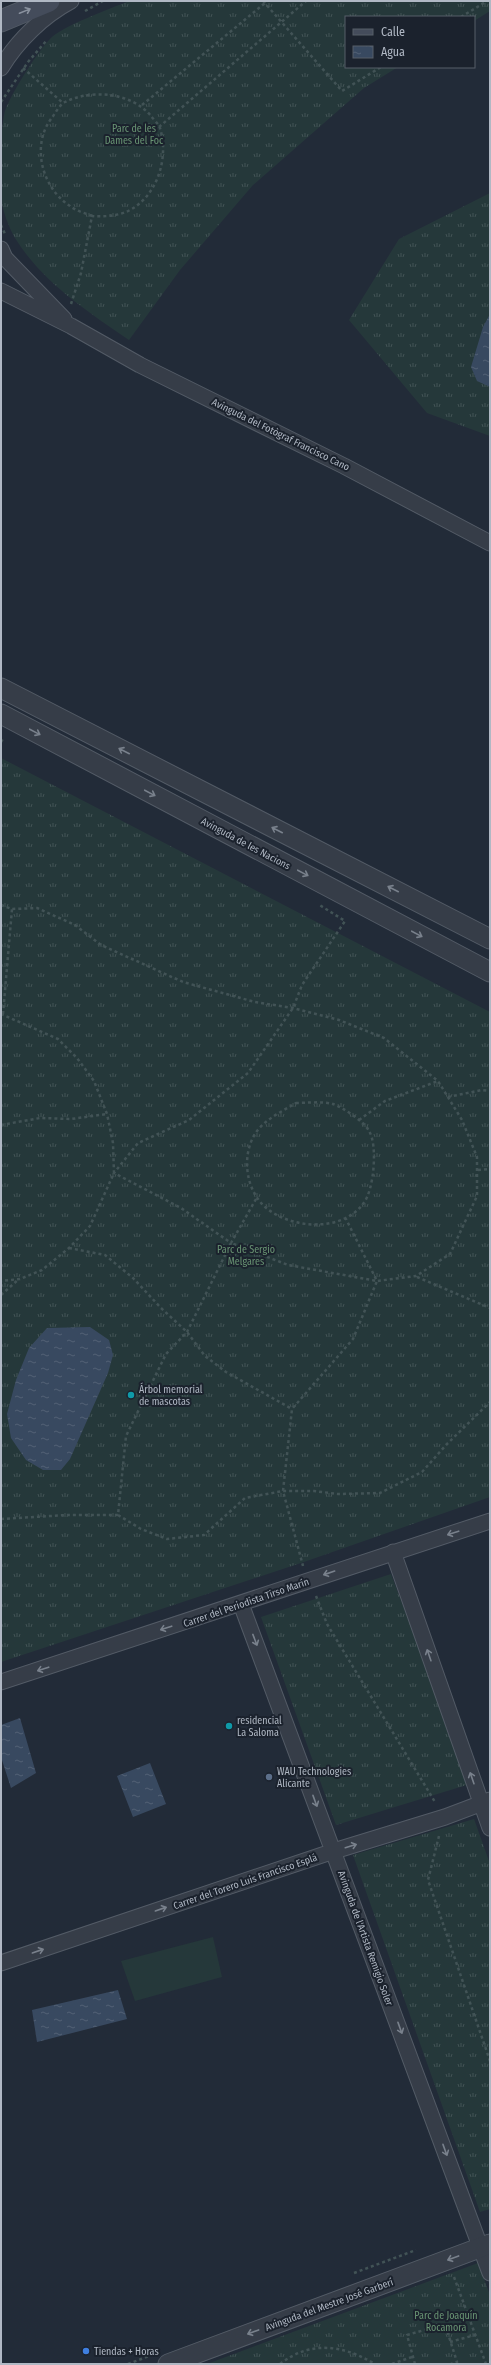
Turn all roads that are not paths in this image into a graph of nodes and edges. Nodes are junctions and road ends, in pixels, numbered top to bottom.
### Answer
1 (49, 1) edge
2 (71, 1) edge
3 (1, 21) edge
4 (1, 68) edge
5 (1, 249) edge
6 (1, 291) edge
7 (71, 326) junction
8 (490, 542) edge
9 (1, 688) edge
10 (1, 714) edge
11 (490, 939) edge
12 (490, 972) edge
13 (490, 1521) edge
14 (393, 1552) junction
15 (242, 1604) junction
16 (1, 1682) edge
17 (486, 1802) edge
18 (490, 1828) edge
19 (334, 1851) junction
20 (1, 1963) edge
21 (485, 2246) edge
22 (490, 2272) edge
23 (168, 2364) edge

3 -> 1 main road
2 - 4 street
5 - 7 street, Avinguda del Fotògraf Francisco Cano
6 - 7 street, Avinguda del Fotògraf Francisco Cano
7 - 8 street, Avinguda del Fotògraf Francisco Cano
11 -> 9 street
10 -> 12 street, Avinguda de les Nacions
13 -> 14 street, Carrer del Periodista Tirso Marín
14 -> 15 street, Carrer del Periodista Tirso Marín
17 -> 14 street
15 -> 16 street, Carrer del Periodista Tirso Marín
15 -> 19 street, Avinguda de l'Artista Remigio Soler
17 - 18 street
19 -> 17 street, Carrer del Torero Luis Francisco Esplá
20 -> 19 street, Carrer del Torero Luis Francisco Esplá
19 -> 21 street, Avinguda de l'Artista Remigio Soler
21 - 22 street, Avinguda de l'Artista Remigio Soler
21 -> 23 street, Avinguda del Mestre José Garberí

